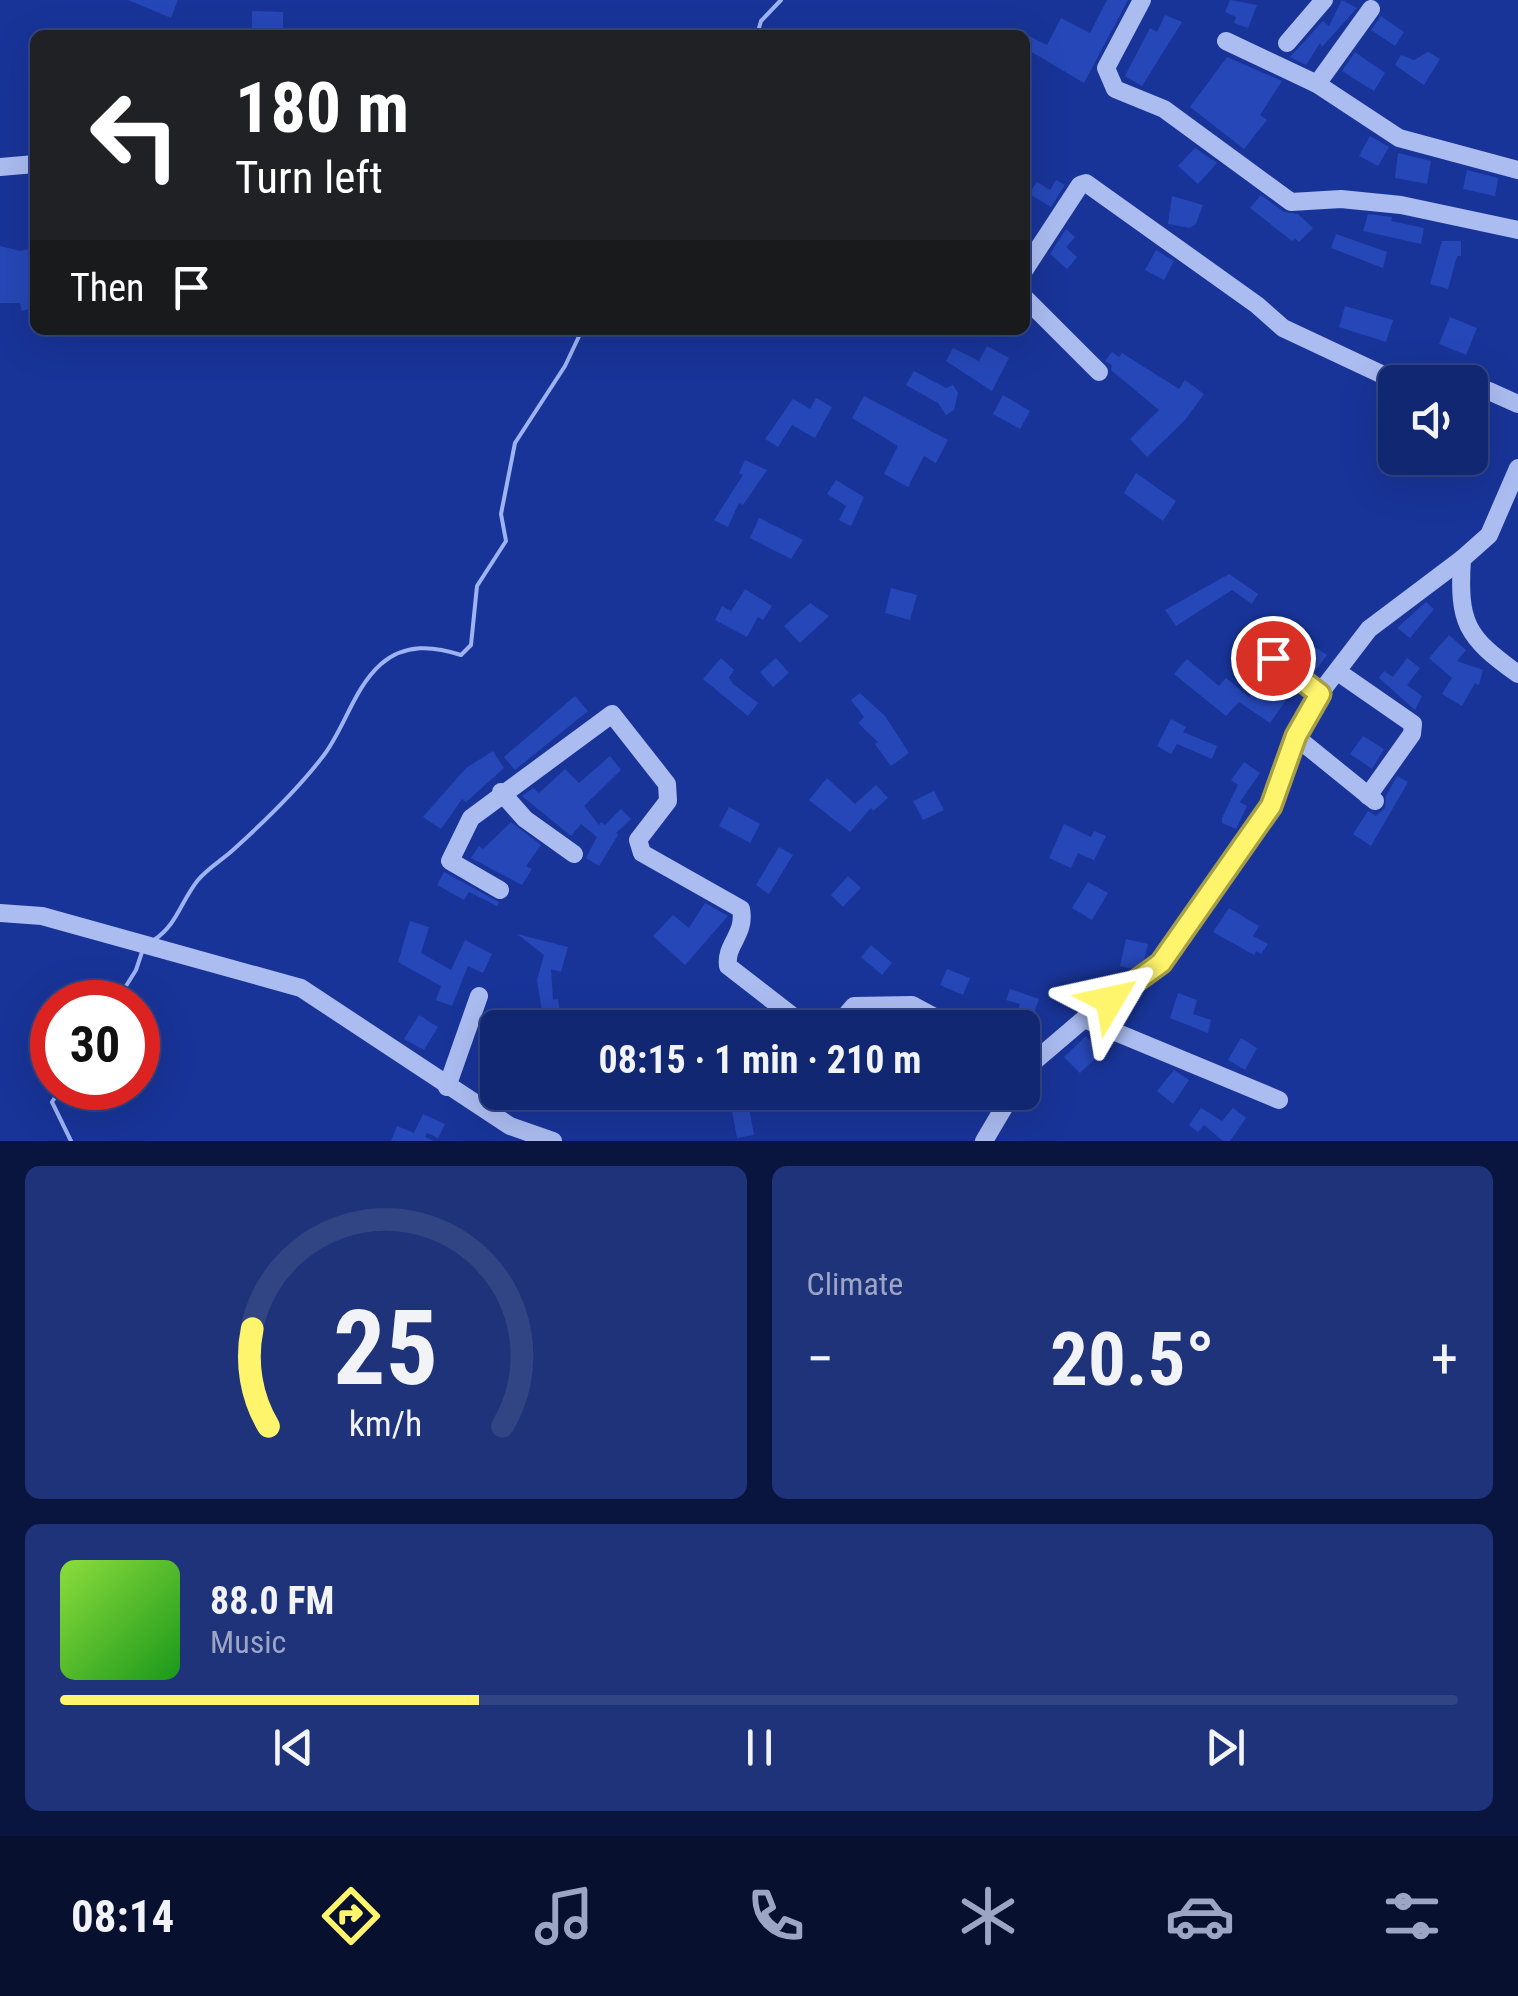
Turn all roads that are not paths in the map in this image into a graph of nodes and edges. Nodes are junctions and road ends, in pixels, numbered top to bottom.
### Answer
1 (1142, 0) edge
2 (1324, 0) edge
3 (1370, 9) dead end
4 (1308, 20) junction
5 (1226, 41) dead end
6 (1287, 43) dead end
7 (1274, 64) junction
8 (1317, 84) junction
9 (30, 164) edge
10 (0, 167) edge
11 (1518, 170) edge
12 (1518, 230) edge
13 (1030, 261) edge
14 (1030, 303) edge
15 (1098, 372) dead end
16 (1378, 373) edge
17 (1488, 391) edge
18 (1518, 404) edge
19 (1518, 468) edge
20 (1462, 559) junction
21 (1273, 658) dead end
22 (1338, 672) junction
23 (1518, 674) edge
24 (1320, 694) junction
25 (1296, 736) junction
26 (501, 792) junction
27 (574, 854) dead end
28 (500, 890) dead end
29 (0, 913) edge
30 (479, 996) dead end
31 (785, 1010) edge
32 (850, 1010) edge
33 (922, 1010) edge
34 (1084, 1020) junction
35 (1040, 1056) edge
36 (447, 1087) junction
37 (1279, 1100) dead end
38 (1003, 1110) edge
39 (553, 1141) edge
40 (984, 1141) edge

1 - 12 street
2 - 4 street
3 - 8 street
4 - 6 street
4 - 7 street
5 - 7 street
7 - 8 street
8 - 11 street
9 - 10 street
13 - 16 street
14 - 15 street
17 - 18 street
19 - 20 street
20 - 22 street
20 - 23 street
21 - 24 street
22 - 24 street
22 - 25 street
24 - 25 street
25 - 34 street
26 - 27 street
26 - 28 street
26 - 31 street
29 - 36 street
30 - 36 street
32 - 33 street
34 - 35 street
34 - 37 street
36 - 39 street
38 - 40 street

